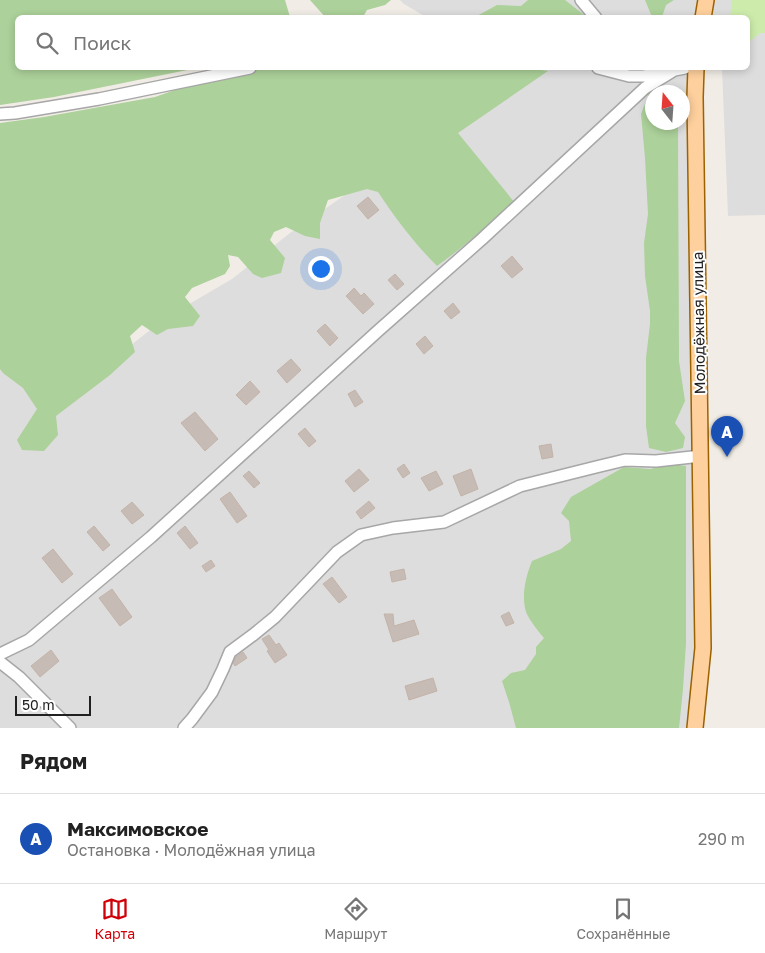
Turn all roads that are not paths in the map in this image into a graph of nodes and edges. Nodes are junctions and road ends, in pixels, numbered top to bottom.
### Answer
1 (581, 0) edge
2 (706, 0) edge
3 (594, 15) edge
4 (704, 15) edge
5 (240, 70) edge
6 (606, 70) edge
7 (672, 70) edge
8 (677, 70) edge
9 (696, 70) edge
10 (0, 114) edge
11 (701, 456) junction
12 (0, 654) edge
13 (0, 662) edge
14 (70, 728) edge
15 (184, 728) edge
16 (695, 728) edge

1 - 3 street
2 - 4 main road
5 - 10 street
6 - 7 street
8 - 12 street
9 - 11 main road, Молодёжная улица
11 - 15 street
11 - 16 main road, Молодёжная улица
13 - 14 street

